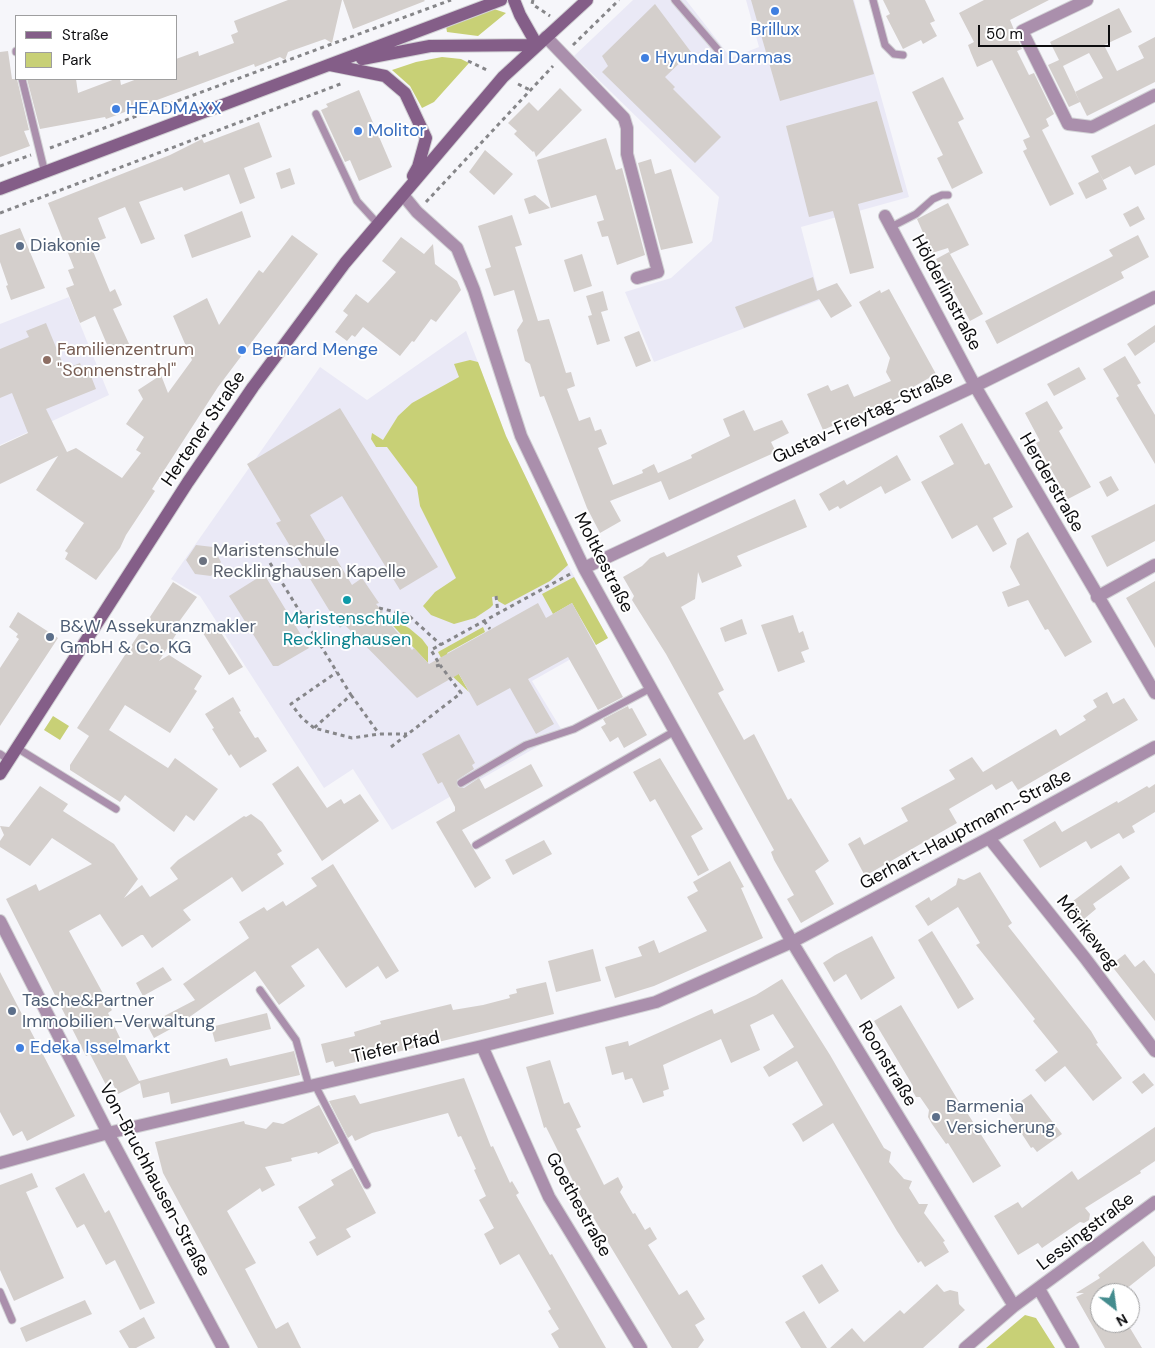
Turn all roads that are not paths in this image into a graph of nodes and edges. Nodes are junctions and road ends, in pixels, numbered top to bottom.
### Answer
1 (502, 0) edge
2 (514, 0) edge
3 (587, 0) edge
4 (675, 0) edge
5 (873, 0) edge
6 (1087, 0) edge
7 (542, 41) junction
8 (719, 50) dead end
9 (902, 55) dead end
10 (330, 65) junction
11 (22, 80) edge
12 (1155, 95) edge
13 (316, 114) dead end
14 (45, 173) junction
15 (0, 189) edge
16 (403, 195) junction
17 (948, 195) dead end
18 (885, 216) dead end
19 (378, 224) junction
20 (892, 227) junction
21 (637, 278) dead end
22 (1155, 297) edge
23 (975, 386) junction
24 (1155, 565) edge
25 (584, 568) junction
26 (1097, 597) junction
27 (651, 688) junction
28 (1155, 692) edge
29 (675, 731) junction
30 (1155, 747) edge
31 (17, 748) junction
32 (4, 757) edge
33 (0, 774) edge
34 (462, 783) dead end
35 (116, 810) dead end
36 (989, 838) junction
37 (476, 845) dead end
38 (0, 921) edge
39 (792, 942) junction
40 (260, 990) dead end
41 (482, 1046) junction
42 (1155, 1051) edge
43 (312, 1086) junction
44 (108, 1133) junction
45 (0, 1163) edge
46 (367, 1185) dead end
47 (1155, 1202) edge
48 (1039, 1289) junction
49 (0, 1292) edge
50 (1014, 1306) junction
51 (12, 1320) dead end
52 (223, 1348) edge
53 (641, 1348) edge
54 (965, 1348) edge
55 (1073, 1348) edge

1 - 10 main road
2 - 7 main road
3 - 7 main road, Hertener Straße
4 - 8 lane
5 - 9 lane
6 - 12 street
7 - 10 main road
7 - 16 main road, Hertener Straße
7 - 21 street
10 - 14 main road
10 - 16 main road
11 - 14 lane
13 - 19 lane
14 - 15 main road
16 - 19 main road, Hertener Straße
16 - 25 street, Moltkestraße
17 - 20 lane
18 - 20 street, Hölderlinstraße
19 - 31 main road, Hertener Straße
20 - 23 street, Hölderlinstraße
22 - 23 street, Gustav-Freytag-Straße
23 - 25 street, Gustav-Freytag-Straße
23 - 26 street, Herderstraße
24 - 26 street
25 - 27 street, Moltkestraße
26 - 28 street, Herderstraße
27 - 29 street, Moltkestraße
27 - 34 lane
29 - 37 lane
29 - 39 street, Moltkestraße
30 - 36 street, Gerhart-Hauptmann-Straße
31 - 32 main road, Hertener Straße
31 - 35 lane
32 - 33 main road, Hertener Straße
36 - 39 street, Gerhart-Hauptmann-Straße
36 - 42 street, Mörikeweg
38 - 44 street, Von-Bruchhausen-Straße
39 - 41 street, Tiefer Pfad
39 - 50 street, Roonstraße
40 - 43 lane
41 - 43 street, Tiefer Pfad
41 - 53 street, Goethestraße
43 - 44 street, Tiefer Pfad
43 - 46 lane
44 - 45 street, Tiefer Pfad
44 - 52 street, Von-Bruchhausen-Straße
47 - 48 street, Lessingstraße
48 - 50 street, Lessingstraße
48 - 55 street
49 - 51 lane
50 - 54 street, Lessingstraße

